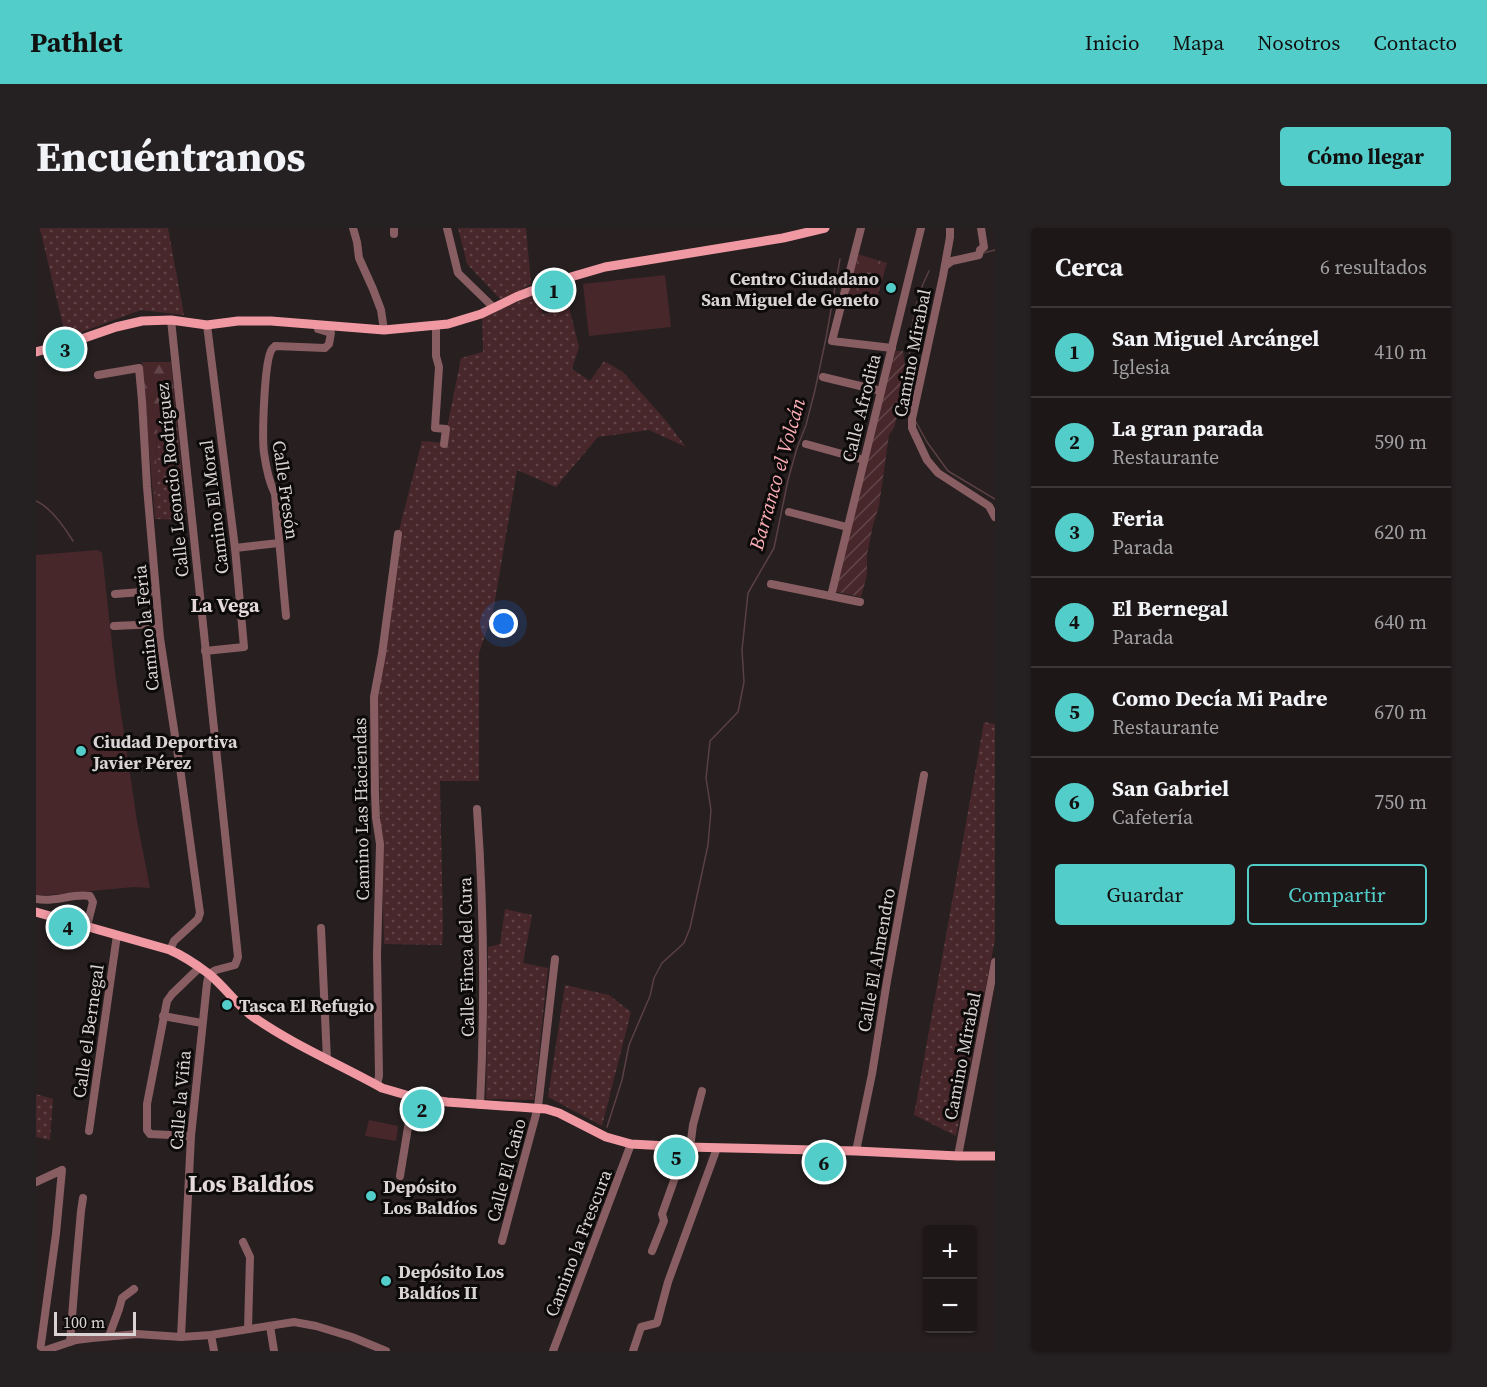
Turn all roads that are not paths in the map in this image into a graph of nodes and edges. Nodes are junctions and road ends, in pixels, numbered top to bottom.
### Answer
1 (353, 228) edge
2 (447, 228) edge
3 (825, 228) edge
4 (861, 228) edge
5 (921, 228) edge
6 (950, 228) edge
7 (981, 228) edge
8 (945, 266) junction
9 (494, 308) junction
10 (171, 320) junction
11 (207, 325) junction
12 (319, 325) junction
13 (436, 326) junction
14 (384, 330) junction
15 (892, 348) junction
16 (36, 352) edge
17 (98, 375) dead end
18 (823, 377) dead end
19 (881, 391) junction
20 (444, 444) dead end
21 (806, 444) dead end
22 (864, 460) junction
23 (789, 512) dead end
24 (995, 518) edge
25 (847, 527) junction
26 (398, 534) dead end
27 (279, 543) junction
28 (235, 548) junction
29 (771, 584) dead end
30 (155, 591) junction
31 (115, 594) dead end
32 (831, 596) junction
33 (860, 602) dead end
34 (286, 616) dead end
35 (158, 624) junction
36 (114, 626) dead end
37 (205, 651) junction
38 (924, 775) dead end
39 (477, 809) dead end
40 (36, 899) edge
41 (36, 912) edge
42 (87, 926) junction
43 (321, 928) dead end
44 (117, 935) junction
45 (170, 950) junction
46 (555, 959) dead end
47 (995, 962) edge
48 (199, 968) junction
49 (209, 974) junction
50 (163, 1016) junction
51 (202, 1023) junction
52 (327, 1060) junction
53 (377, 1085) junction
54 (702, 1091) dead end
55 (413, 1097) junction
56 (480, 1105) junction
57 (538, 1107) junction
58 (89, 1131) dead end
59 (191, 1136) junction
60 (631, 1144) junction
61 (688, 1148) junction
62 (717, 1148) junction
63 (856, 1151) junction
64 (958, 1156) junction
65 (995, 1156) edge
66 (400, 1176) dead end
67 (36, 1182) edge
68 (83, 1198) dead end
69 (502, 1241) dead end
70 (243, 1242) dead end
71 (652, 1251) dead end
72 (134, 1289) dead end
73 (270, 1326) junction
74 (248, 1329) junction
75 (211, 1335) junction
76 (109, 1336) junction
77 (181, 1337) junction
78 (70, 1342) junction
79 (45, 1351) edge
80 (214, 1351) edge
81 (274, 1351) edge
82 (386, 1351) edge
83 (553, 1351) edge
84 (633, 1351) edge

1 - 14 street
2 - 9 street
3 - 9 main road
4 - 15 street
5 - 15 street, Calle Afrodita
6 - 8 street, Camino Mirabal
7 - 8 street, Camino Mirabal
8 - 24 street, Camino Mirabal
9 - 13 main road
10 - 11 main road
10 - 16 main road
10 - 37 street, Calle Leoncio Rodríguez
11 - 12 main road
11 - 28 street, Camino El Moral
12 - 14 main road
12 - 27 street, Calle Fresón
13 - 14 main road
13 - 20 street
15 - 19 street, Calle Afrodita
17 - 30 street, Camino la Feria
18 - 19 street
19 - 22 street, Calle Afrodita
21 - 22 street
22 - 25 street, Calle Afrodita
23 - 25 street
25 - 32 street, Calle Afrodita
26 - 53 street, Camino Las Haciendas
27 - 28 street
27 - 34 street, Calle Fresón
28 - 37 street, Camino El Moral
29 - 32 street
30 - 31 street
30 - 35 street, Camino la Feria
32 - 33 street
35 - 36 street
35 - 45 street, Camino la Feria
37 - 49 street, Calle Leoncio Rodríguez
38 - 63 street, Calle El Almendro
39 - 56 street, Calle Finca del Cura
40 - 42 street
41 - 42 main road
42 - 44 main road
43 - 52 street
44 - 45 main road
44 - 58 street, Calle el Bernegal
45 - 48 main road
46 - 57 street, Calle El Caño
47 - 64 street, Camino Mirabal
48 - 49 main road
48 - 50 street
49 - 51 street, Calle la Viña
49 - 52 main road
50 - 51 street
50 - 59 street
51 - 59 street, Calle la Viña
52 - 53 main road
53 - 55 main road
54 - 61 street
55 - 56 main road
55 - 66 street
56 - 57 main road
57 - 60 main road
57 - 69 street, Calle El Caño
59 - 77 street, Calle la Viña
60 - 61 main road
60 - 83 street, Camino la Frescura
61 - 62 main road
61 - 71 street
62 - 63 main road
62 - 84 street
63 - 64 main road
64 - 65 main road
67 - 79 street
68 - 78 street
70 - 74 street
72 - 76 street
73 - 74 street
73 - 81 street
73 - 82 street
74 - 75 street
75 - 77 street
75 - 80 street
76 - 77 street
76 - 78 street
78 - 79 street

